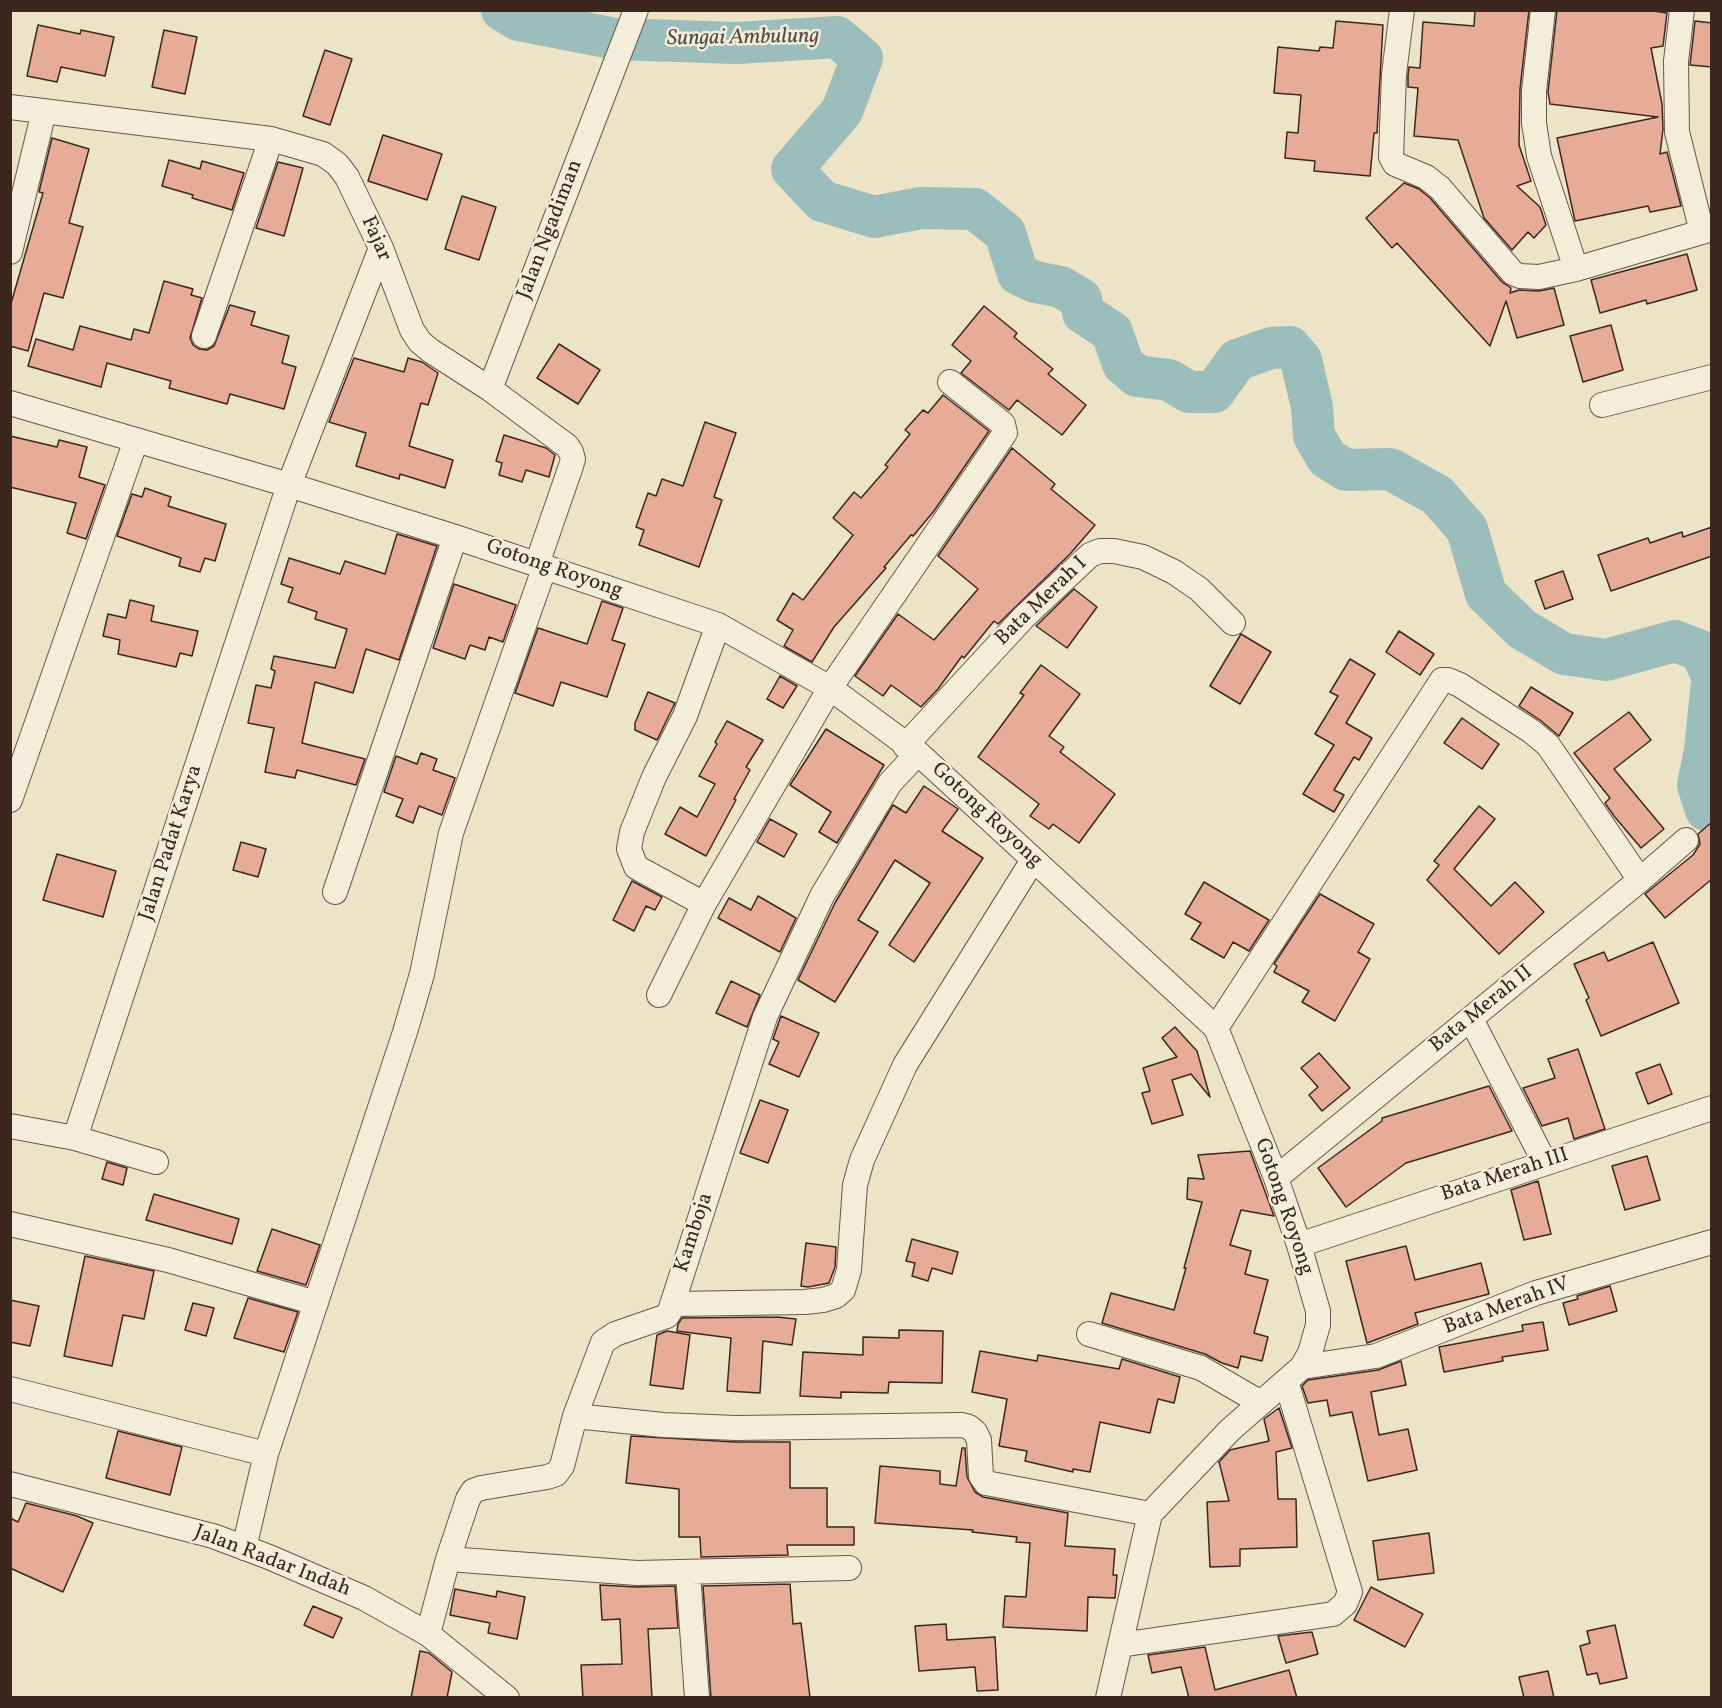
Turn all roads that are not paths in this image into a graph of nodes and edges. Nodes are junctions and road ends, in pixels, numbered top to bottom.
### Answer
1 (1402, 10) edge
2 (1543, 10) edge
3 (1682, 10) edge
4 (633, 17) edge
5 (10, 107) edge
6 (44, 111) junction
7 (271, 139) junction
8 (1707, 230) edge
9 (381, 248) junction
10 (10, 252) edge
11 (1576, 269) junction
12 (204, 336) dead end
13 (1712, 377) edge
14 (950, 382) dead end
15 (490, 389) junction
16 (10, 403) edge
17 (1602, 405) dead end
18 (136, 440) junction
19 (289, 485) junction
20 (454, 537) junction
21 (541, 565) junction
22 (1233, 623) dead end
23 (718, 625) junction
24 (830, 688) junction
25 (911, 749) junction
26 (10, 800) edge
27 (1686, 840) dead end
28 (1034, 860) junction
29 (1640, 880) junction
30 (335, 892) dead end
31 (704, 904) junction
32 (659, 995) dead end
33 (1471, 1019) junction
34 (1216, 1028) junction
35 (1712, 1108) edge
36 (10, 1126) edge
37 (75, 1138) junction
38 (156, 1162) dead end
39 (1545, 1163) junction
40 (1276, 1178) junction
41 (10, 1224) edge
42 (1712, 1242) edge
43 (1299, 1245) junction
44 (316, 1303) junction
45 (672, 1304) junction
46 (1089, 1334) dead end
47 (1294, 1374) junction
48 (10, 1389) edge
49 (1261, 1403) junction
50 (575, 1416) junction
51 (266, 1454) junction
52 (10, 1484) edge
53 (1150, 1514) junction
54 (244, 1548) junction
55 (448, 1559) junction
56 (849, 1568) dead end
57 (688, 1573) junction
58 (428, 1634) junction
59 (1120, 1645) junction
60 (507, 1698) edge
61 (697, 1698) edge
62 (1108, 1698) edge

1 - 11 street
2 - 11 street
3 - 8 street
4 - 15 street, Jalan Ngadiman
5 - 6 street, Fajar
6 - 7 street, Fajar
6 - 10 street
7 - 9 street, Fajar
7 - 12 street
8 - 11 street
9 - 15 street, Fajar
9 - 19 street, Jalan Padat Karya
13 - 17 street
14 - 24 street
15 - 21 street, Fajar
16 - 18 street, Gotong Royong
18 - 19 street, Gotong Royong
18 - 26 street
19 - 20 street, Gotong Royong
19 - 37 street, Jalan Padat Karya
20 - 21 street, Gotong Royong
20 - 30 street
21 - 23 street, Gotong Royong
21 - 44 street, Fajar
22 - 25 street, Bata Merah I
23 - 24 street, Gotong Royong
23 - 31 street
24 - 25 street, Gotong Royong
24 - 31 street
25 - 28 street, Gotong Royong
25 - 45 street, Kamboja
27 - 29 street, Bata Merah II
28 - 34 street, Gotong Royong
28 - 45 street
29 - 33 street, Bata Merah II
29 - 34 street
31 - 32 street
33 - 39 street
33 - 40 street, Bata Merah II
34 - 40 street, Gotong Royong
35 - 39 street, Bata Merah III
36 - 37 street
37 - 38 street
39 - 43 street, Bata Merah III
40 - 43 street, Gotong Royong
41 - 44 street
42 - 47 street, Bata Merah IV
43 - 47 street, Gotong Royong
44 - 51 street, Fajar
45 - 50 street
46 - 49 street
47 - 49 street, Gotong Royong
47 - 59 street
48 - 51 street
49 - 53 street, Gotong Royong
50 - 53 street
50 - 55 street
51 - 54 street, Fajar
52 - 54 street, Jalan Radar Indah
53 - 59 street
54 - 58 street, Jalan Radar Indah
55 - 57 street
55 - 58 street
56 - 57 street
57 - 61 street
58 - 60 street, Jalan Radar Indah
59 - 62 street

